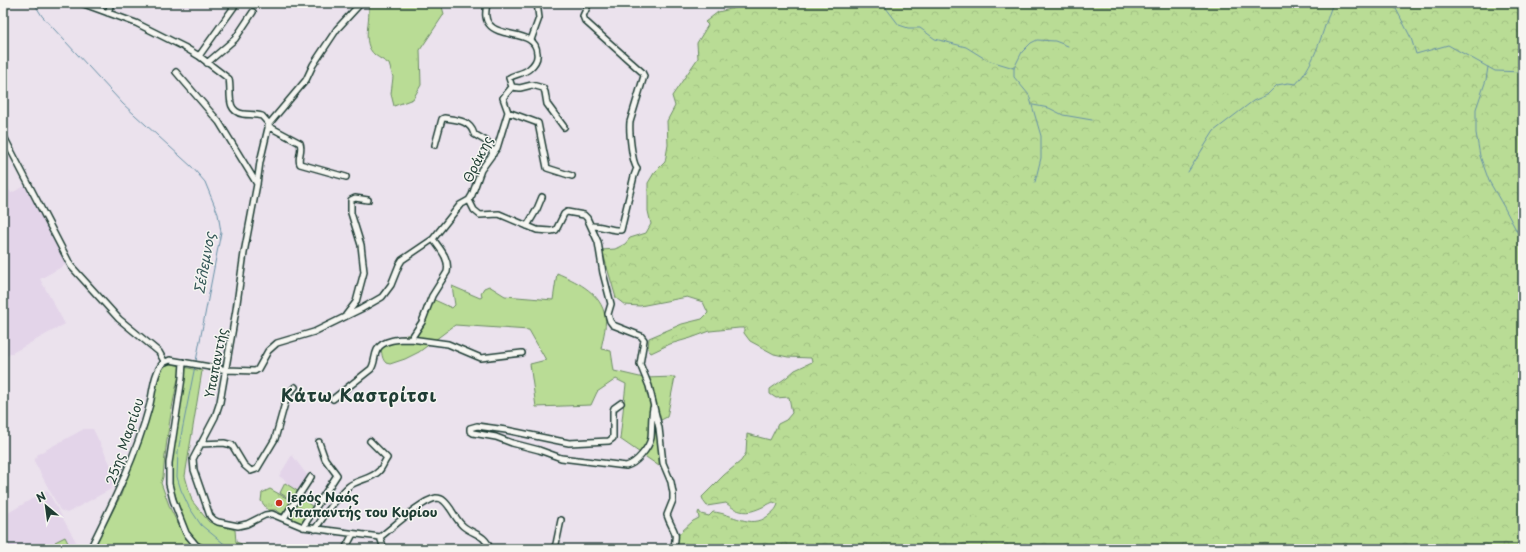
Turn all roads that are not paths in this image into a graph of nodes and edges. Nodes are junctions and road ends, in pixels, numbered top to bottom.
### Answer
1 (81, 3) edge
2 (111, 3) edge
3 (361, 3) edge
4 (473, 3) edge
5 (479, 3) edge
6 (486, 3) edge
7 (537, 3) edge
8 (589, 3) edge
9 (234, 6) dead end
10 (253, 12) dead end
11 (108, 13) junction
12 (531, 40) junction
13 (199, 56) junction
14 (207, 63) junction
15 (176, 72) dead end
16 (512, 87) junction
17 (508, 112) junction
18 (268, 125) junction
19 (564, 127) dead end
20 (3, 134) edge
21 (436, 145) dead end
22 (493, 154) junction
23 (572, 176) dead end
24 (346, 177) dead end
25 (257, 184) junction
26 (542, 197) dead end
27 (368, 200) dead end
28 (469, 200) junction
29 (527, 226) junction
30 (591, 226) junction
31 (433, 239) junction
32 (346, 316) junction
33 (411, 339) junction
34 (522, 353) dead end
35 (164, 362) junction
36 (182, 362) junction
37 (227, 370) junction
38 (295, 387) dead end
39 (333, 399) dead end
40 (621, 403) dead end
41 (653, 408) junction
42 (370, 441) dead end
43 (319, 442) dead end
44 (200, 444) junction
45 (311, 477) dead end
46 (284, 518) junction
47 (561, 520) dead end
48 (303, 527) junction
49 (315, 529) junction
50 (353, 534) junction
51 (380, 537) junction
52 (90, 549) edge
53 (203, 549) edge
54 (345, 549) edge
55 (384, 549) edge
56 (490, 549) edge
57 (553, 549) edge
58 (672, 549) edge

1 - 11 street
2 - 11 street
3 - 18 street
4 - 5 street
6 - 12 street
7 - 12 street
8 - 30 street
9 - 13 street
10 - 14 street
11 - 13 street
12 - 16 street
13 - 14 street
14 - 18 street
15 - 25 street
16 - 17 street
16 - 19 street
17 - 22 street, Θράκης
17 - 23 street
18 - 24 street
18 - 25 street, Υπαπαντής
20 - 35 street
21 - 22 street
22 - 28 street, Θράκης
25 - 37 street, Υπαπαντής
26 - 29 street
27 - 32 street
28 - 29 street
28 - 31 street
29 - 30 street
30 - 41 street
31 - 32 street
31 - 33 street
32 - 37 street
33 - 34 street
33 - 39 street
35 - 36 street
35 - 52 street, 25ης Μαρτίου
36 - 37 street
36 - 53 street
37 - 44 street, Υπαπαντής
38 - 44 street
40 - 41 street
41 - 58 street
42 - 49 street
43 - 48 street
44 - 46 street, Υπαπαντής
45 - 46 street
46 - 48 street, Υπαπαντής
47 - 57 street
48 - 49 street, Υπαπαντής
49 - 50 street, Υπαπαντής
50 - 51 street, Υπαπαντής
50 - 54 street
51 - 55 street
51 - 56 street

